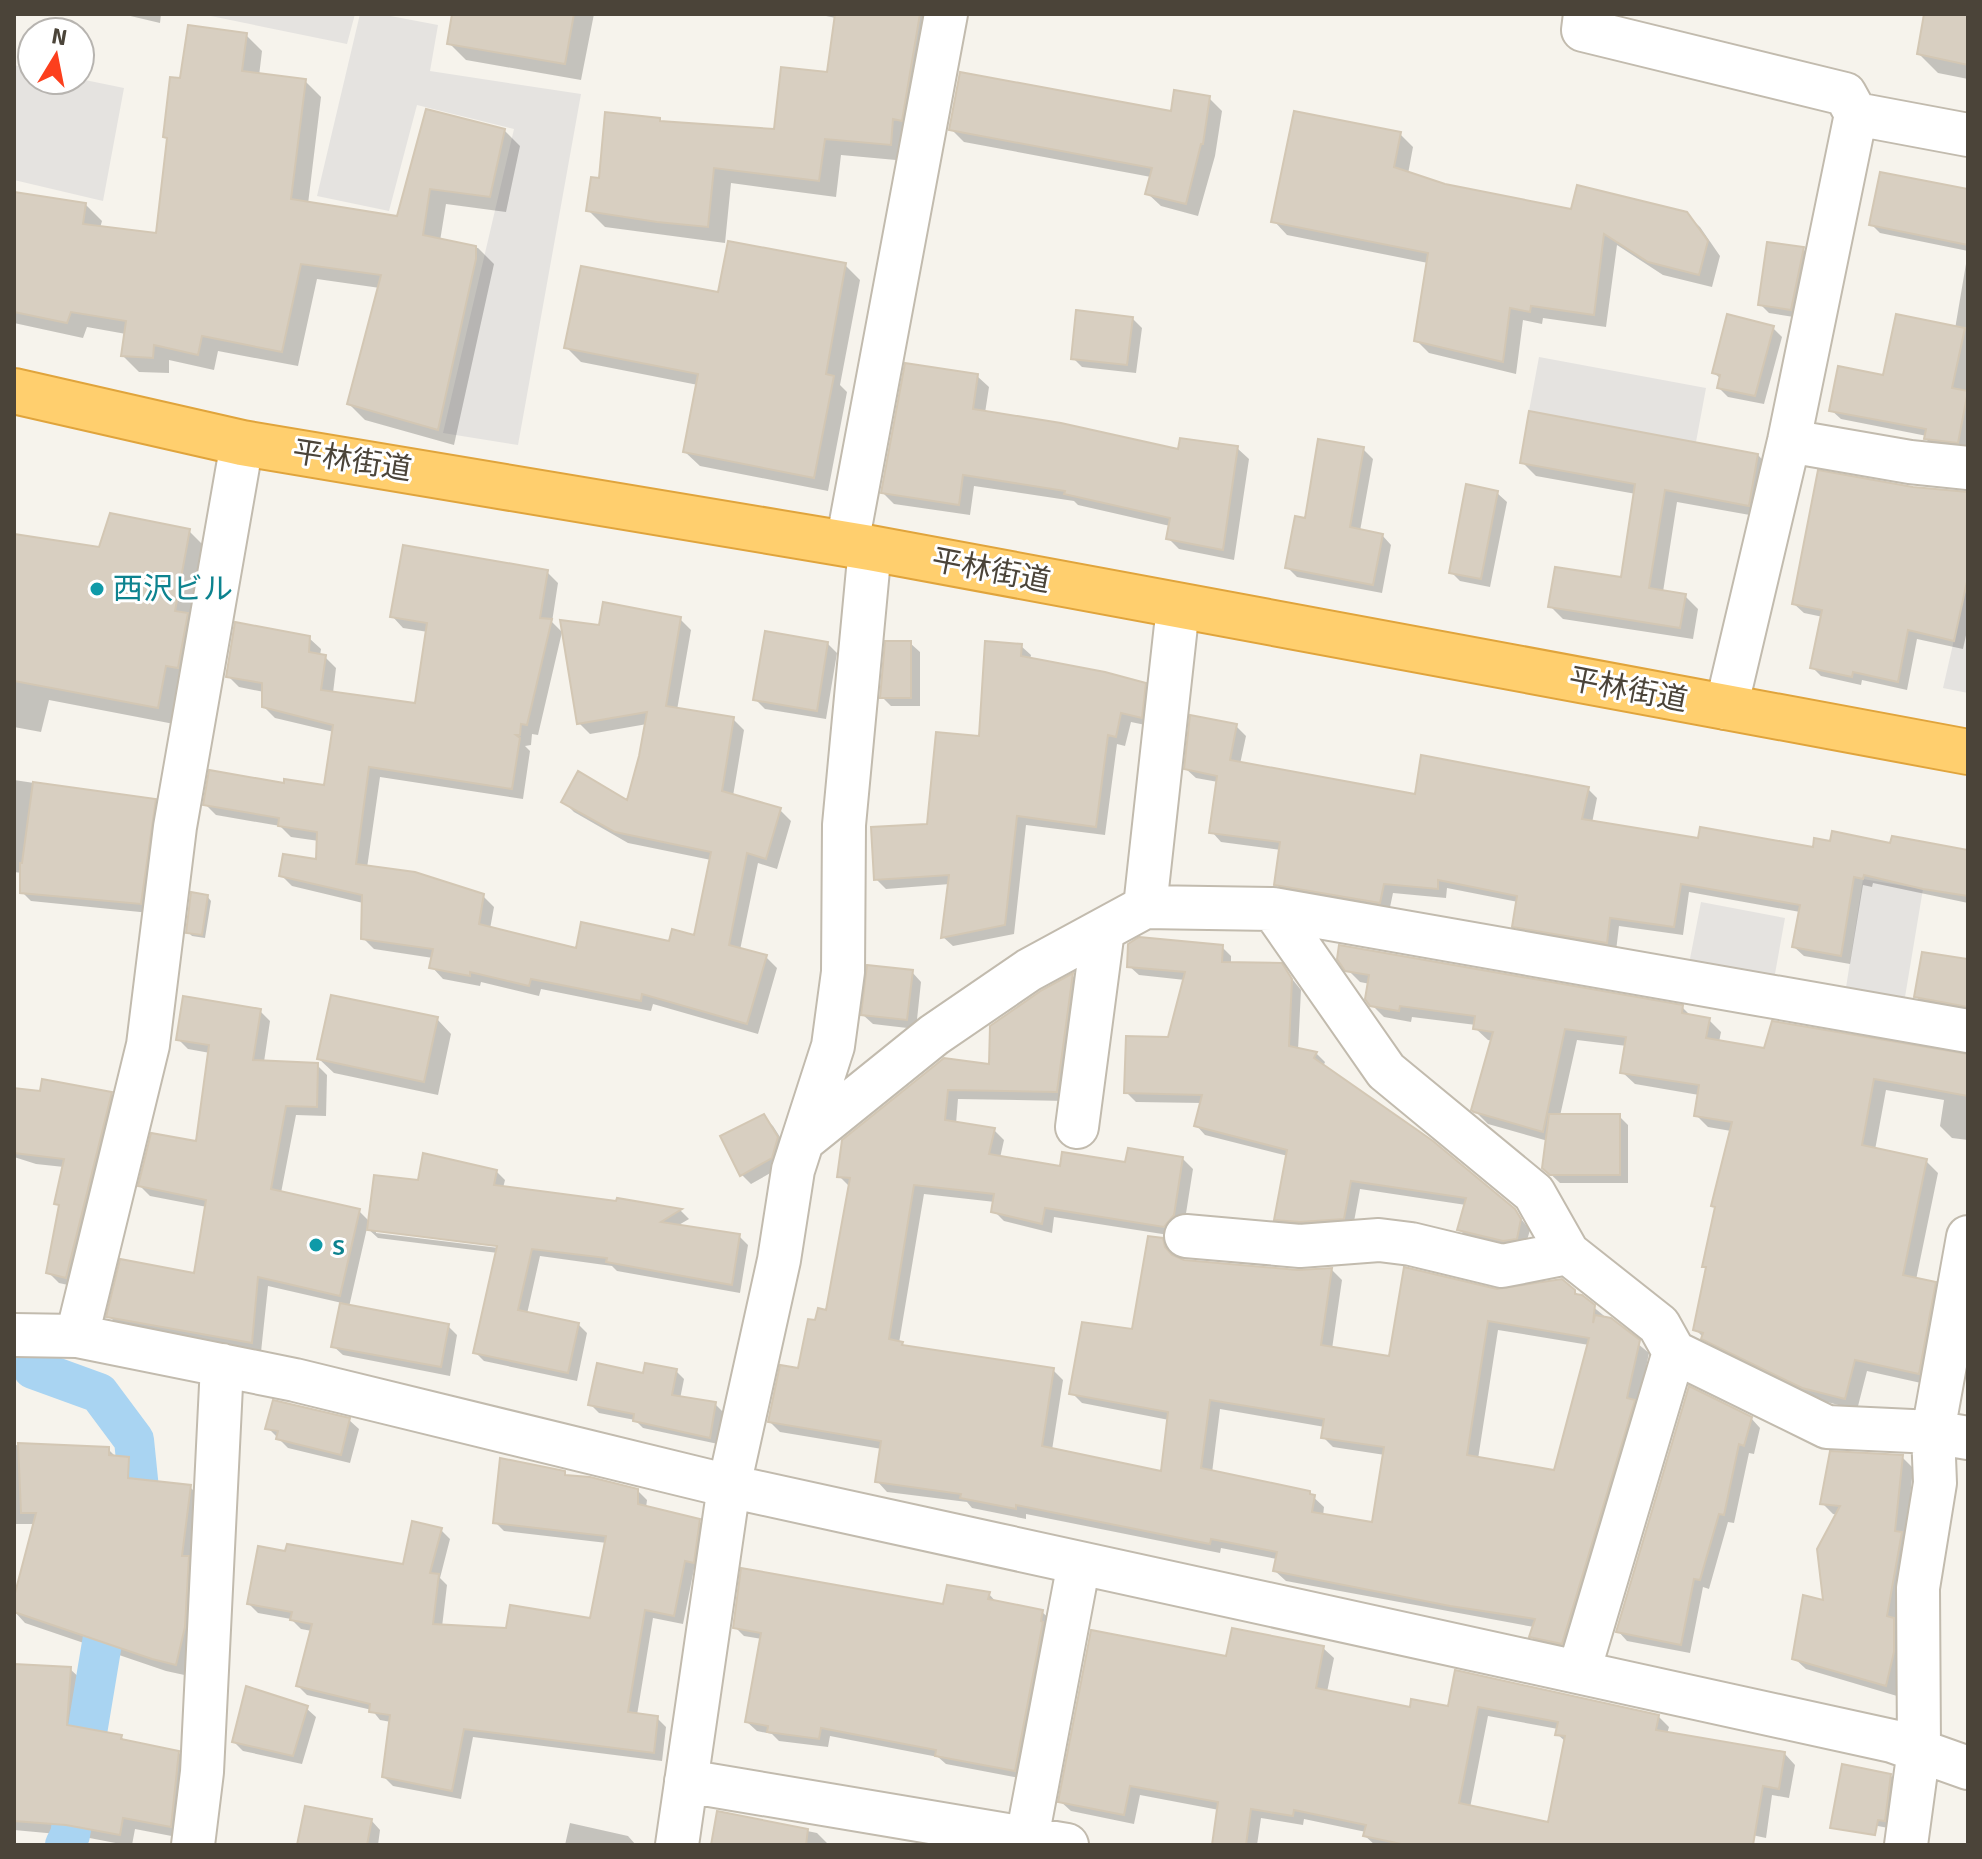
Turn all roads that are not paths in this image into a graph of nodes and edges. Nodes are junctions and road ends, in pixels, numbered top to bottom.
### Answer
1 (946, 14) edge
2 (1585, 14) edge
3 (1856, 114) junction
4 (1968, 135) edge
5 (14, 391) edge
6 (1789, 441) junction
7 (242, 443) junction
8 (1968, 468) edge
9 (859, 546) junction
10 (1178, 607) junction
11 (1726, 708) junction
12 (1968, 752) edge
13 (1145, 907) junction
14 (1273, 909) junction
15 (1103, 930) junction
16 (1968, 1031) edge
17 (1077, 1127) dead end
18 (805, 1139) junction
19 (1186, 1236) dead end
20 (1968, 1237) edge
21 (1568, 1253) junction
22 (14, 1335) edge
23 (77, 1336) junction
24 (1674, 1352) junction
25 (222, 1365) junction
26 (1950, 1435) edge
27 (729, 1486) junction
28 (1079, 1563) junction
29 (1579, 1671) junction
30 (1919, 1749) junction
31 (1968, 1768) edge
32 (686, 1781) junction
33 (1027, 1838) junction
34 (193, 1845) edge
35 (677, 1845) edge
36 (1067, 1845) edge
37 (1906, 1845) edge

1 - 9 street
2 - 3 street
3 - 4 street
3 - 6 street
5 - 7 highway, 平林街道
6 - 8 street
6 - 11 street
7 - 9 highway, 平林街道
7 - 23 street
9 - 10 highway, 平林街道
9 - 18 street
10 - 11 highway, 平林街道
10 - 13 street
11 - 12 highway, 平林街道
13 - 14 street
13 - 15 street
14 - 16 street
14 - 21 street
15 - 17 street
15 - 18 street
18 - 27 street
19 - 21 street
20 - 26 street
21 - 24 street
22 - 23 street
23 - 25 street
24 - 26 street
24 - 29 street
25 - 27 street
25 - 34 street
26 - 30 street
27 - 28 street
27 - 32 street
28 - 29 street
28 - 33 street
29 - 30 street
30 - 31 street
30 - 37 street
32 - 33 street
32 - 35 street
33 - 36 street

